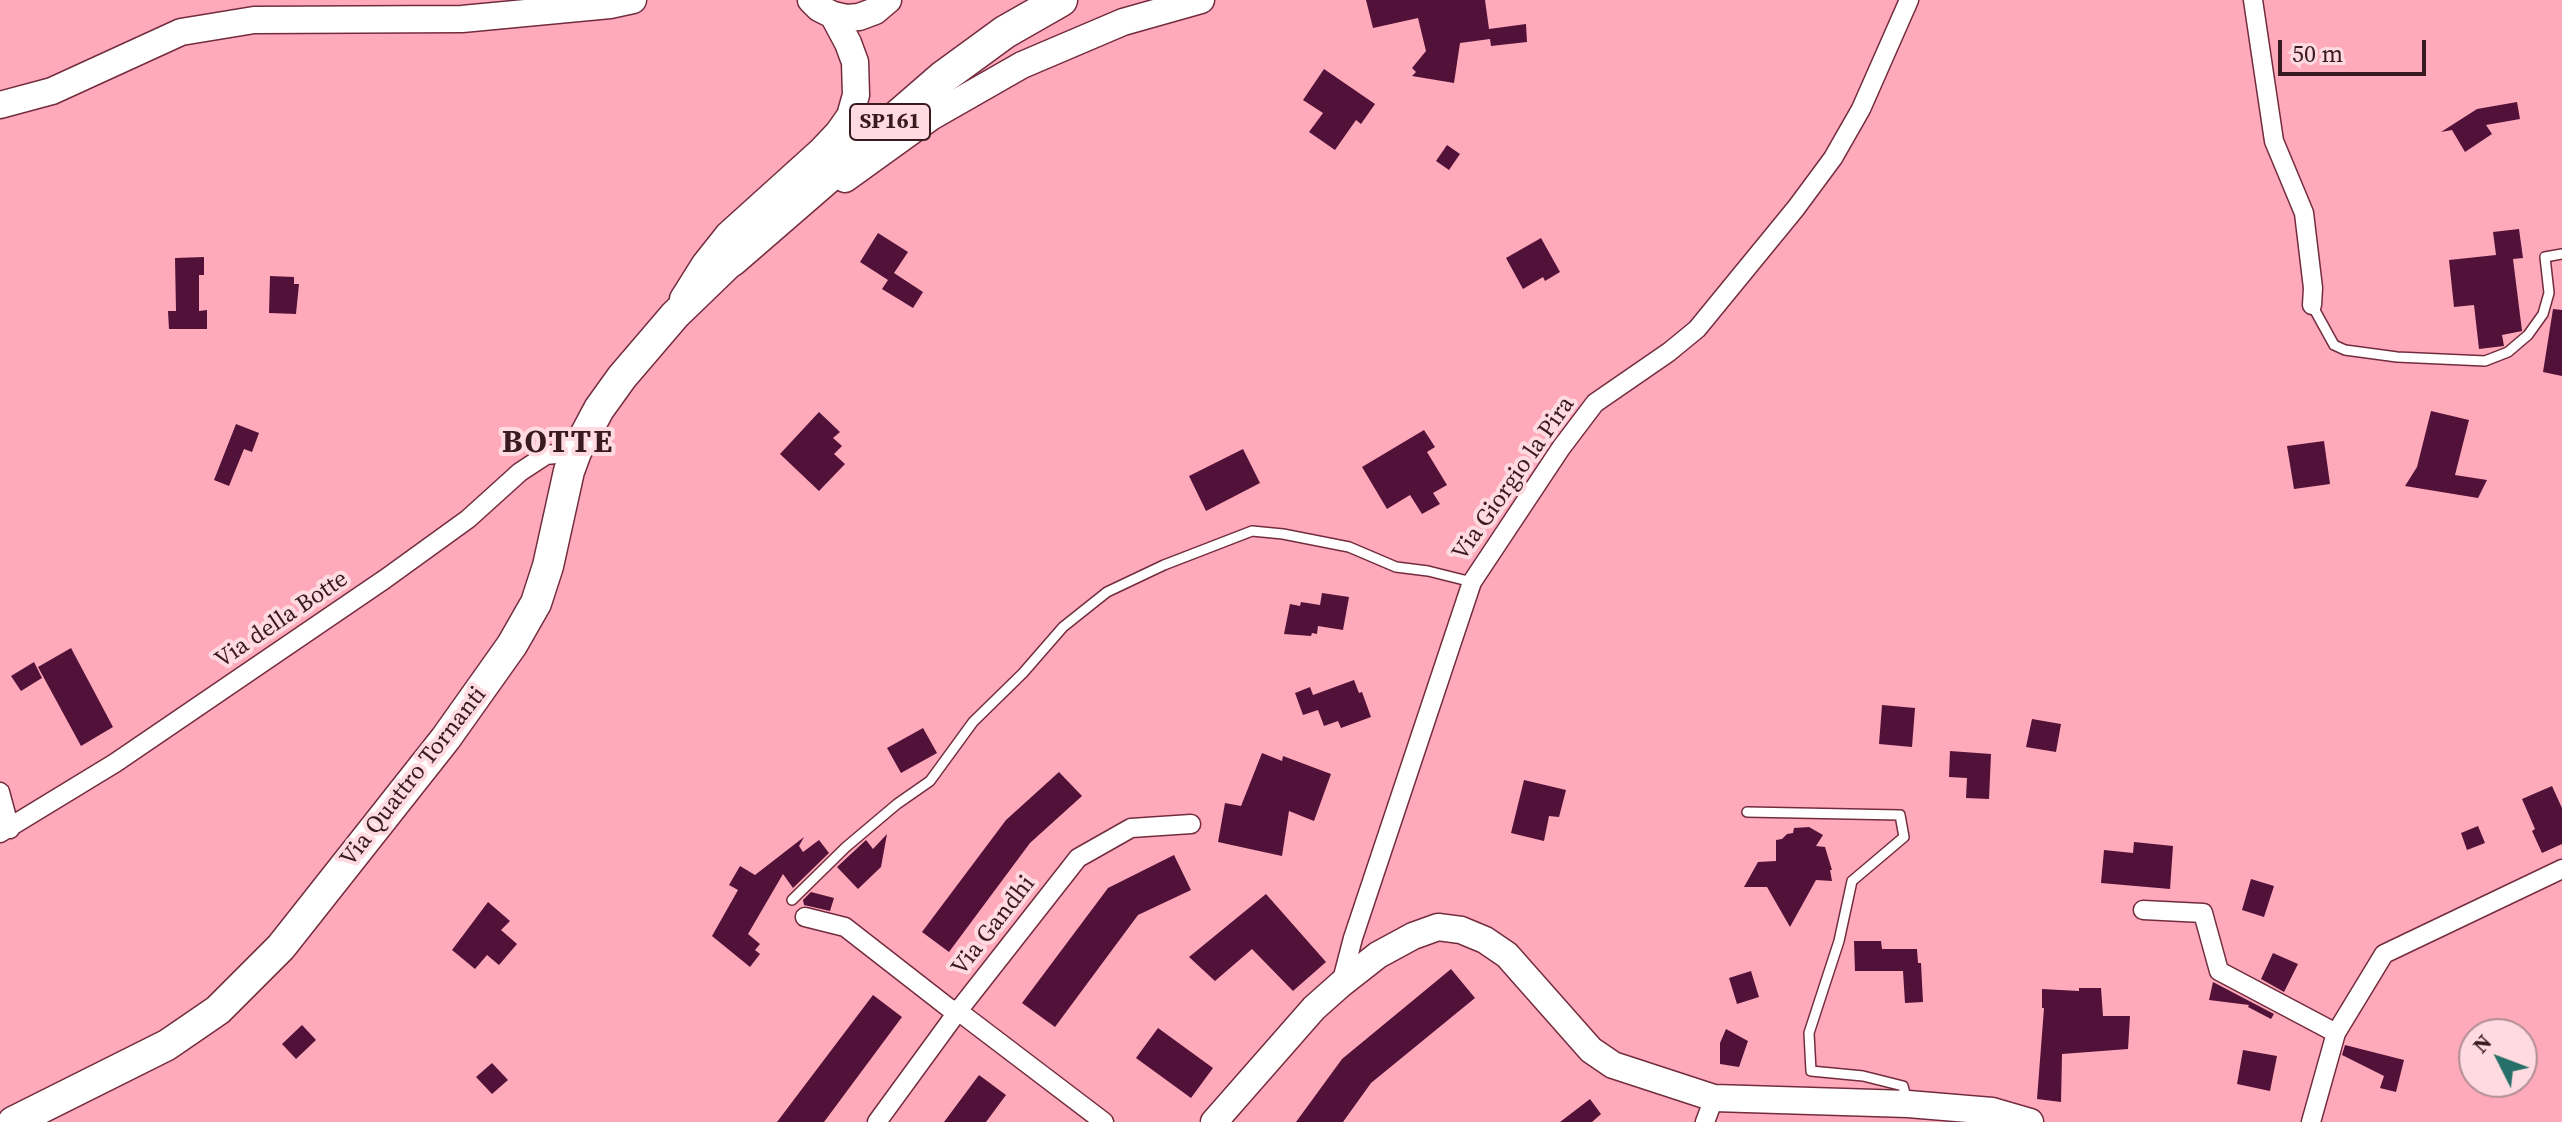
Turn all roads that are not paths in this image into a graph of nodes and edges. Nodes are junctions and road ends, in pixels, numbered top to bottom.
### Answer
1 (633, 0) edge
2 (811, 0) edge
3 (888, 0) edge
4 (1061, 0) edge
5 (1201, 0) edge
6 (1909, 0) edge
7 (2253, 0) edge
8 (833, 15) junction
9 (0, 105) edge
10 (2562, 254) edge
11 (732, 260) junction
12 (2312, 305) joint
13 (675, 315) junction
14 (576, 452) junction
15 (1472, 582) junction
16 (0, 792) edge
17 (1747, 812) dead end
18 (1191, 824) dead end
19 (5, 831) edge
20 (2562, 869) edge
21 (792, 900) dead end
22 (2143, 910) dead end
23 (805, 917) dead end
24 (1341, 984) junction
25 (958, 1011) junction
26 (2336, 1033) junction
27 (1908, 1104) junction
28 (1710, 1110) edge
29 (13, 1122) edge
30 (877, 1122) edge
31 (1104, 1122) edge
32 (1214, 1122) edge
33 (2030, 1122) edge
34 (2311, 1122) edge

1 - 9 main road
2 - 8 main road
3 - 8 main road
4 - 11 highway, SP161
5 - 11 main road
6 - 15 street, Via Giorgio la Pira
7 - 12 street
8 - 13 main road
10 - 12 lane
11 - 13 main road, Via Quattro Tornanti
13 - 14 main road, Via Quattro Tornanti
14 - 19 street, Via della Botte
14 - 29 main road, Via Quattro Tornanti
15 - 21 lane
15 - 24 street, Via Giorgio la Pira
16 - 19 street, Via della Botte
17 - 27 lane
18 - 25 street, Via Gandhi
20 - 26 street
22 - 26 street
23 - 25 street
24 - 28 main road
24 - 32 main road
25 - 30 street, Via Gandhi
25 - 31 street
26 - 34 street
27 - 28 main road
27 - 33 main road

